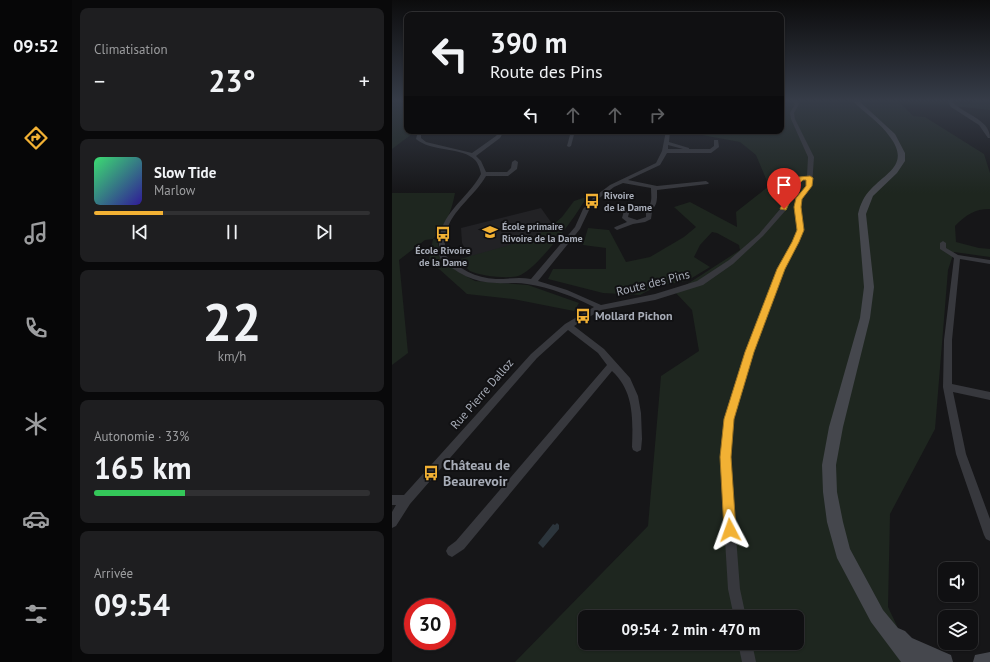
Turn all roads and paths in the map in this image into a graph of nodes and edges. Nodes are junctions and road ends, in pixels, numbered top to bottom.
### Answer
1 (799, 131) edge
2 (889, 131) edge
3 (419, 134) edge
4 (500, 134) edge
5 (572, 134) edge
6 (668, 134) edge
7 (716, 141) dead end
8 (667, 143) junction
9 (569, 146) dead end
10 (665, 151) junction
11 (700, 152) junction
12 (472, 156) junction
13 (515, 162) dead end
14 (484, 174) junction
15 (810, 178) junction
16 (624, 180) junction
17 (706, 183) dead end
18 (654, 187) junction
19 (647, 210) junction
20 (632, 222) junction
21 (617, 228) dead end
22 (943, 243) dead end
23 (956, 257) junction
24 (990, 262) edge
25 (533, 282) junction
26 (599, 308) junction
27 (568, 326) junction
28 (612, 365) junction
29 (947, 387) junction
30 (990, 396) edge
31 (637, 447) dead end
32 (392, 500) edge
33 (406, 500) junction
34 (392, 522) edge
35 (990, 536) edge
36 (452, 551) dead end
37 (738, 610) edge
38 (877, 616) junction
39 (746, 650) edge
40 (749, 662) edge
41 (913, 662) edge
42 (944, 662) edge

1 - 15 street
2 - 38 main road
3 - 12 street
4 - 12 street
5 - 9 street
6 - 8 street
7 - 11 street
8 - 10 street
8 - 11 street
10 - 11 street
10 - 16 street
12 - 14 street
13 - 14 street
14 - 25 street
15 - 26 street, Route des Pins
15 - 37 street
16 - 18 street
16 - 25 street
17 - 18 street
18 - 19 street
19 - 20 street
19 - 20 street
20 - 21 street
22 - 23 street
23 - 24 street
23 - 29 street
25 - 26 street
26 - 27 street, Rue Pierre Dalloz
27 - 28 street
27 - 33 street, Rue Pierre Dalloz
28 - 31 street
28 - 36 street
29 - 30 street
29 - 35 street
32 - 33 street
33 - 34 street, Rue Pierre Dalloz
38 - 41 main road
38 - 42 main road
39 - 40 street

